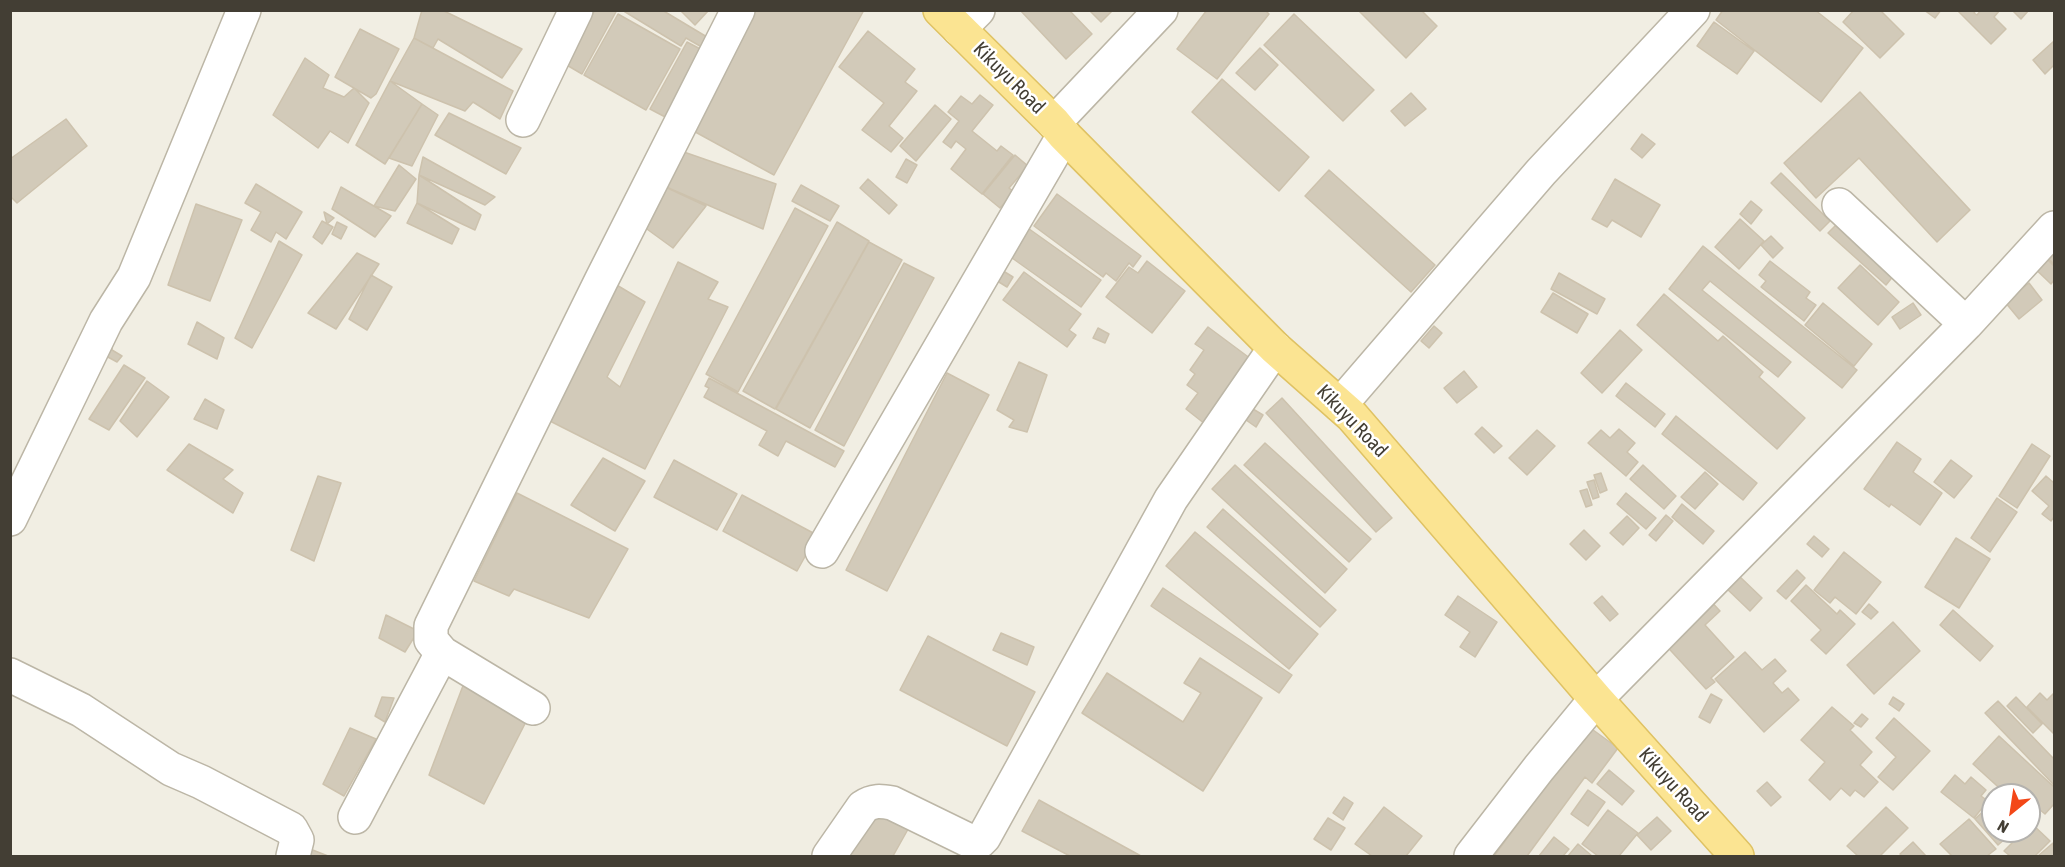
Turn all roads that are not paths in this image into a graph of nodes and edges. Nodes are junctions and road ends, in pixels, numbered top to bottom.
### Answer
1 (244, 10) edge
2 (576, 10) edge
3 (738, 10) edge
4 (1161, 10) edge
5 (1693, 10) edge
6 (959, 17) edge
7 (523, 120) dead end
8 (1059, 129) junction
9 (1839, 206) dead end
10 (2055, 228) edge
11 (1966, 324) junction
12 (1275, 348) junction
13 (1340, 405) junction
14 (10, 519) edge
15 (822, 551) dead end
16 (442, 653) junction
17 (10, 675) edge
18 (1596, 699) junction
19 (533, 708) dead end
20 (355, 817) dead end
21 (293, 856) edge
22 (829, 856) edge
23 (1471, 856) edge
24 (1737, 856) edge

1 - 14 street
2 - 7 street
3 - 16 street
4 - 8 street
5 - 13 street
6 - 8 main road, Kikuyu Road
8 - 12 main road, Kikuyu Road
8 - 15 street
9 - 11 street
10 - 11 street
11 - 18 street
12 - 13 main road, Kikuyu Road
12 - 22 street
13 - 18 main road, Kikuyu Road
16 - 19 street
16 - 20 street
17 - 21 street
18 - 23 street
18 - 24 main road, Kikuyu Road

